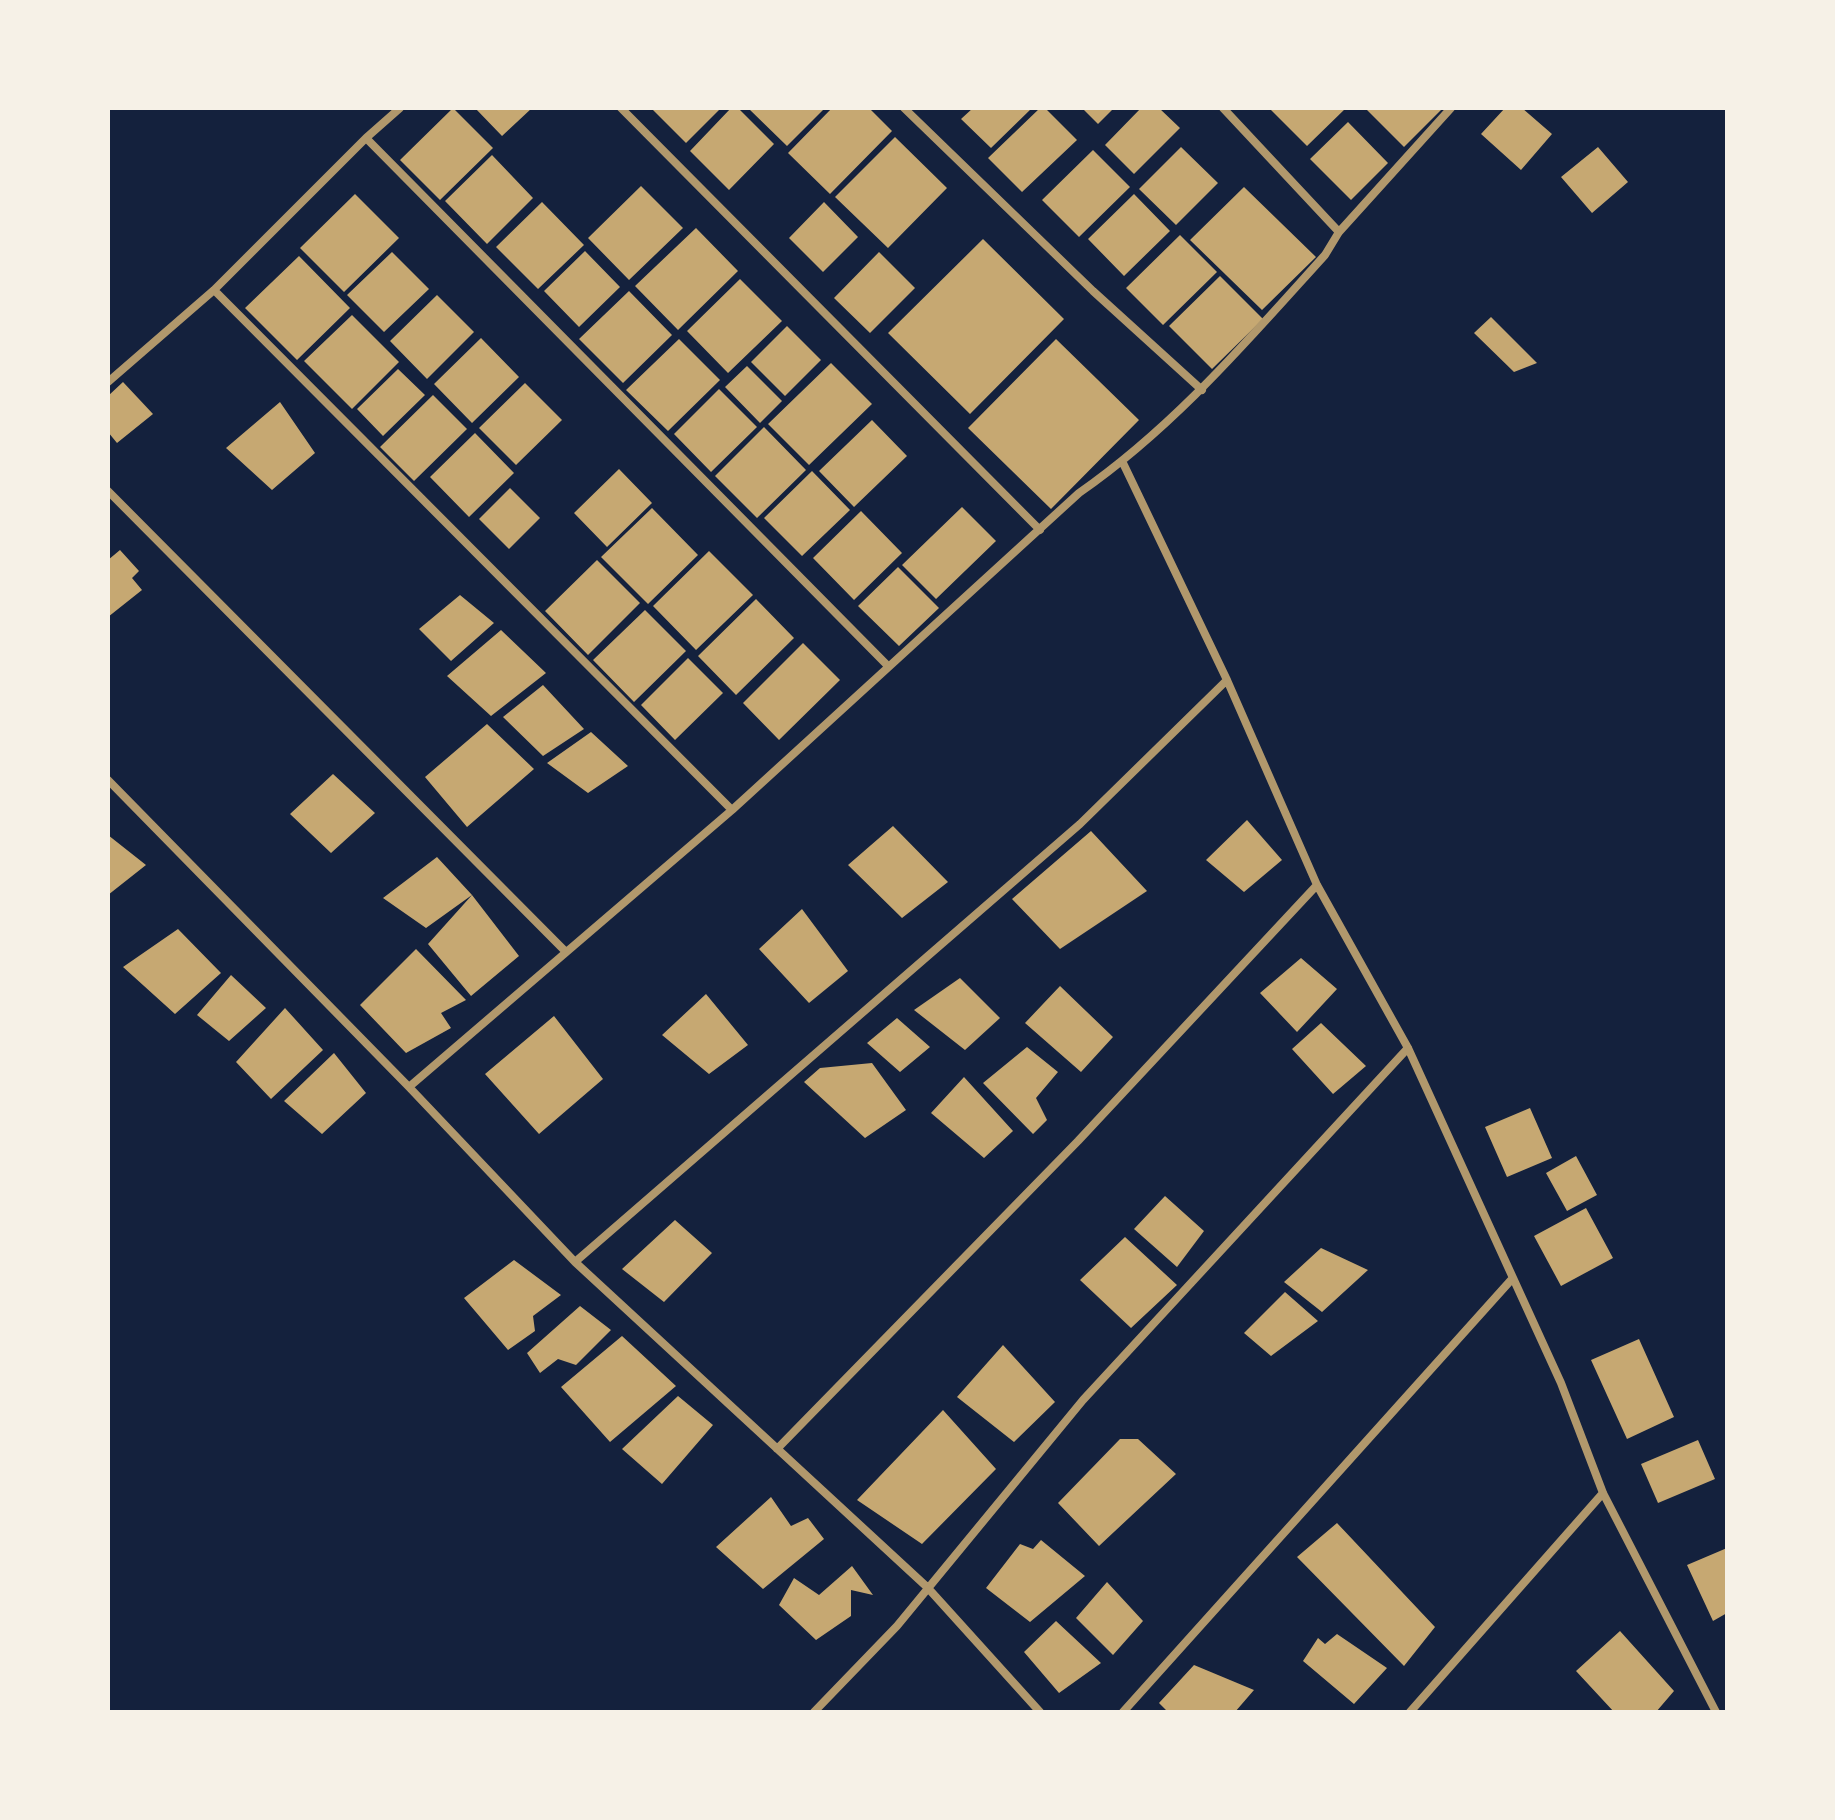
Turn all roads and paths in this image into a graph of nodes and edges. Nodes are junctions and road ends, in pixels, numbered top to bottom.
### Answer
1 (400, 108) edge
2 (621, 108) edge
3 (904, 108) edge
4 (1223, 108) edge
5 (1451, 108) edge
6 (366, 138) junction
7 (1339, 232) junction
8 (214, 290) junction
9 (108, 382) edge
10 (1202, 390) junction
11 (1123, 463) junction
12 (108, 491) edge
13 (1040, 530) junction
14 (888, 666) junction
15 (1227, 680) junction
16 (108, 780) edge
17 (732, 810) junction
18 (1317, 885) junction
19 (565, 951) junction
20 (1408, 1048) junction
21 (409, 1087) junction
22 (575, 1262) junction
23 (1512, 1279) junction
24 (777, 1449) junction
25 (1603, 1493) junction
26 (927, 1587) junction
27 (814, 1712) edge
28 (1040, 1712) edge
29 (1123, 1712) edge
30 (1410, 1712) edge
31 (1716, 1712) edge

1 - 6 street
2 - 13 street
3 - 10 street
4 - 7 street
5 - 7 street
6 - 8 street
6 - 14 street
7 - 10 street
8 - 9 street
8 - 17 street
10 - 11 street
11 - 13 street
11 - 15 street
12 - 19 street
13 - 14 street
14 - 17 street
15 - 18 street
15 - 22 street
16 - 21 street
17 - 19 street
18 - 20 street
18 - 24 street
19 - 21 street
20 - 23 street
20 - 26 street
21 - 22 street
22 - 24 street
23 - 25 street
23 - 29 street
24 - 26 street
25 - 30 street
25 - 31 street
26 - 27 street
26 - 28 street

